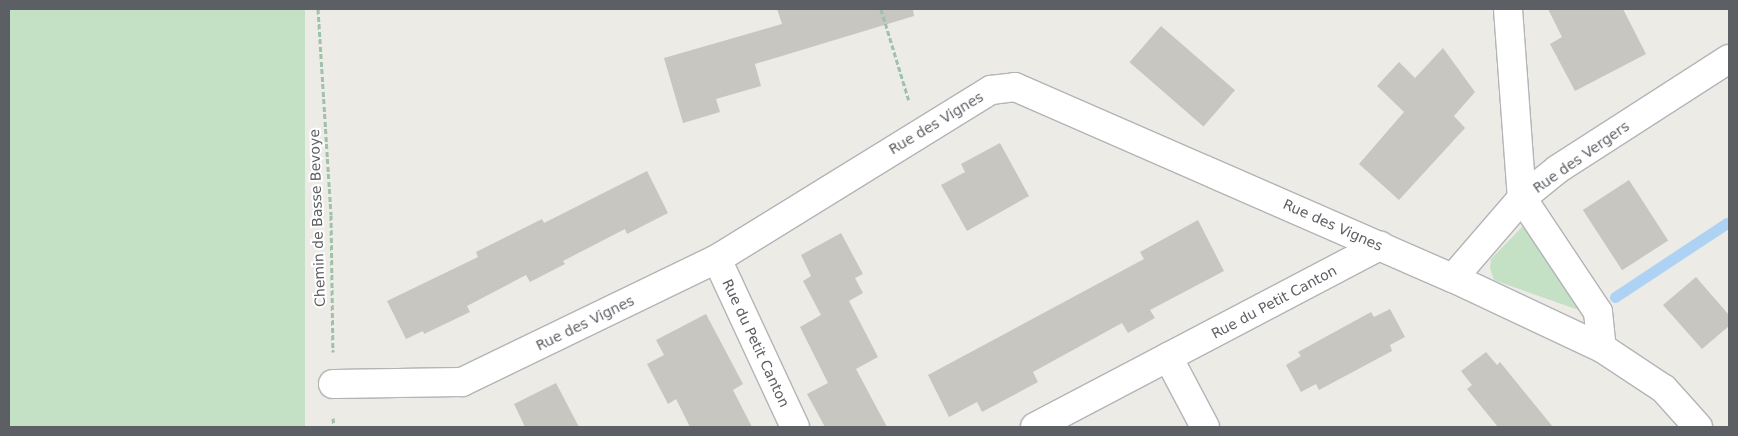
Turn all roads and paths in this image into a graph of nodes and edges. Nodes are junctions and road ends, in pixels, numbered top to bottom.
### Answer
1 (318, 9) edge
2 (881, 9) edge
3 (1508, 9) edge
4 (1729, 59) edge
5 (918, 134) junction
6 (1522, 198) junction
7 (1380, 246) junction
8 (717, 260) junction
9 (1453, 278) junction
10 (1602, 348) junction
11 (1168, 357) junction
12 (333, 384) junction
13 (334, 427) edge
14 (795, 427) edge
15 (1035, 427) edge
16 (1205, 427) edge
17 (1698, 427) edge

1 - 12 path, Chemin de Basse Bevoye
2 - 5 path
3 - 6 street
4 - 6 street, Rue des Vergers
5 - 7 street, Rue des Vignes
5 - 8 street, Rue des Vignes
6 - 9 street, Rue des Vergers
6 - 10 street
7 - 9 street, Rue des Vignes
7 - 11 street, Rue du Petit Canton
8 - 12 street, Rue des Vignes
8 - 14 street, Rue du Petit Canton
9 - 10 street, Rue des Vignes
10 - 17 street, Rue des Vignes
11 - 15 street, Rue du Petit Canton
11 - 16 street
12 - 13 path, Chemin de Basse Bevoye

